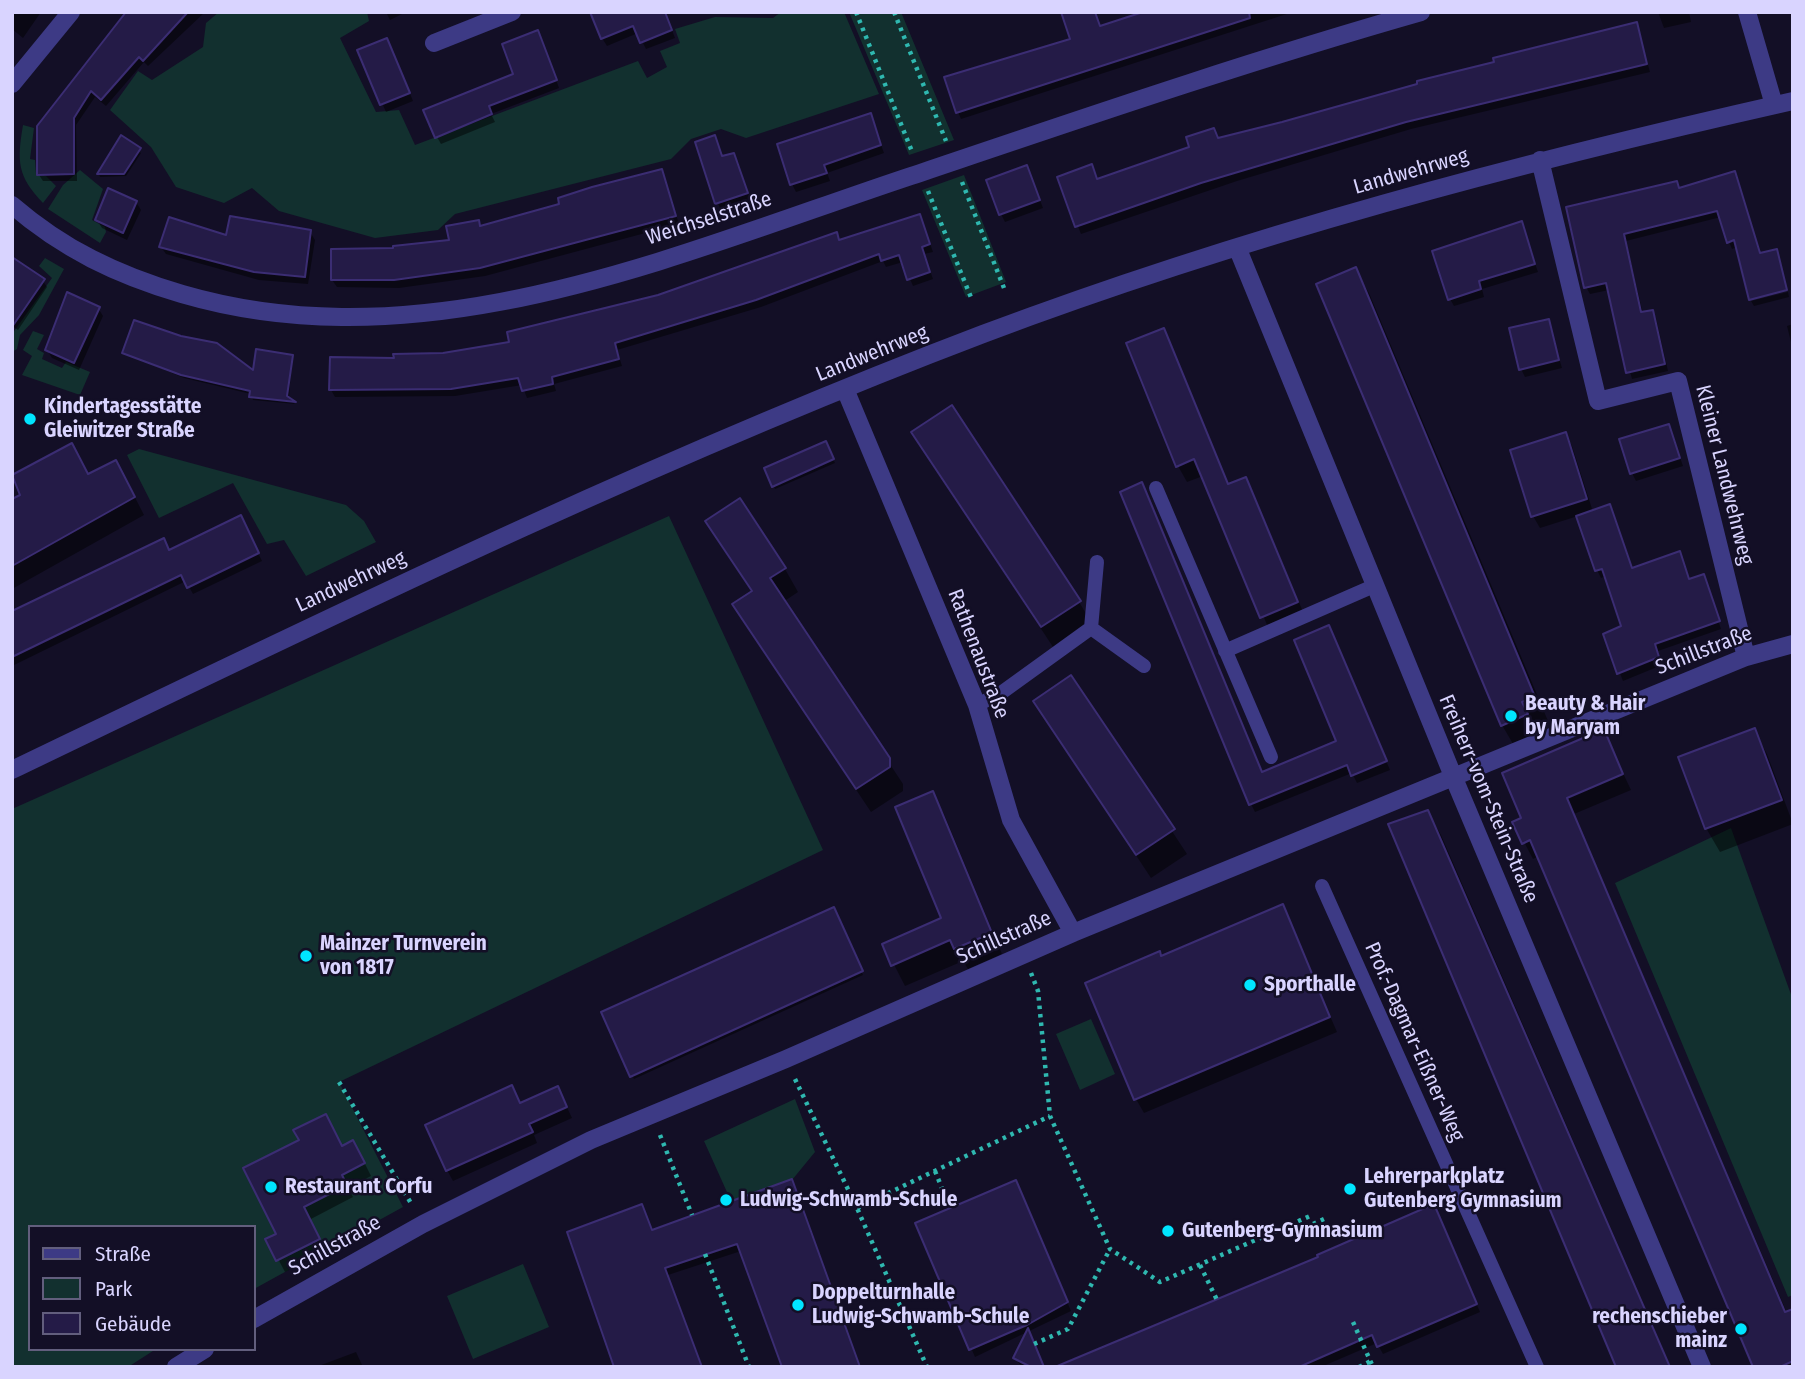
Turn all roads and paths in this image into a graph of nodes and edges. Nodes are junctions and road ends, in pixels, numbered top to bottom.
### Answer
1 (71, 12) edge
2 (512, 12) edge
3 (856, 12) edge
4 (894, 12) edge
5 (1421, 12) edge
6 (1747, 12) edge
7 (434, 43) dead end
8 (12, 84) edge
9 (1793, 101) edge
10 (1774, 106) junction
11 (949, 149) dead end
12 (915, 160) dead end
13 (1540, 160) junction
14 (957, 170) dead end
15 (924, 181) dead end
16 (12, 205) edge
17 (1237, 247) junction
18 (1004, 288) dead end
19 (972, 300) dead end
20 (845, 389) junction
21 (1156, 488) dead end
22 (1097, 562) dead end
23 (1376, 585) junction
24 (1091, 628) junction
25 (1793, 645) edge
26 (1225, 651) junction
27 (1746, 657) junction
28 (1144, 666) dead end
29 (977, 705) junction
30 (1270, 757) dead end
31 (12, 770) edge
32 (1453, 776) junction
33 (1322, 886) dead end
34 (1073, 933) junction
35 (1023, 955) junction
36 (786, 1059) junction
37 (339, 1082) dead end
38 (652, 1115) junction
39 (1050, 1116) junction
40 (935, 1171) junction
41 (857, 1208) junction
42 (950, 1208) dead end
43 (692, 1215) dead end
44 (1310, 1216) dead end
45 (1324, 1219) dead end
46 (423, 1224) junction
47 (1313, 1224) dead end
48 (1110, 1249) junction
49 (705, 1254) dead end
50 (1200, 1265) junction
51 (1217, 1300) dead end
52 (256, 1318) edge
53 (1353, 1322) dead end
54 (1034, 1344) dead end
55 (202, 1351) edge
56 (1372, 1364) edge
57 (176, 1367) edge
58 (749, 1367) edge
59 (927, 1367) edge
60 (1359, 1367) edge
61 (1537, 1367) edge
62 (1702, 1367) edge

1 - 8 street
2 - 7 street
3 - 12 path
4 - 11 path
5 - 16 street, Weichselstraße
6 - 10 street
9 - 10 street, Landwehrweg
10 - 13 street, Landwehrweg
13 - 17 street, Landwehrweg
13 - 27 street, Kleiner Landwehrweg
14 - 18 path
15 - 19 path
17 - 20 street, Landwehrweg
17 - 23 street, Freiherr-vom-Stein-Straße
20 - 29 street, Rathenaustraße
20 - 31 street, Landwehrweg
21 - 26 lane
22 - 24 lane
23 - 26 lane
23 - 32 street, Freiherr-vom-Stein-Straße
24 - 28 lane
24 - 29 lane
25 - 27 street, Schillstraße
26 - 30 lane
27 - 32 street, Schillstraße
29 - 34 street, Rathenaustraße
32 - 34 street, Schillstraße
32 - 62 street, Freiherr-vom-Stein-Straße
33 - 61 lane, Prof.-Dagmar-Eißner-Weg
34 - 35 street, Schillstraße
35 - 36 street, Schillstraße
35 - 39 path
36 - 38 street, Schillstraße
36 - 41 path
37 - 46 path
38 - 43 path
38 - 46 street, Schillstraße
39 - 40 path
39 - 48 path
40 - 41 path
40 - 42 path
41 - 59 path
44 - 50 path
45 - 47 path
46 - 52 street, Schillstraße
48 - 50 path
48 - 54 path
49 - 58 path
50 - 51 path
53 - 56 path
55 - 57 street
56 - 60 path

